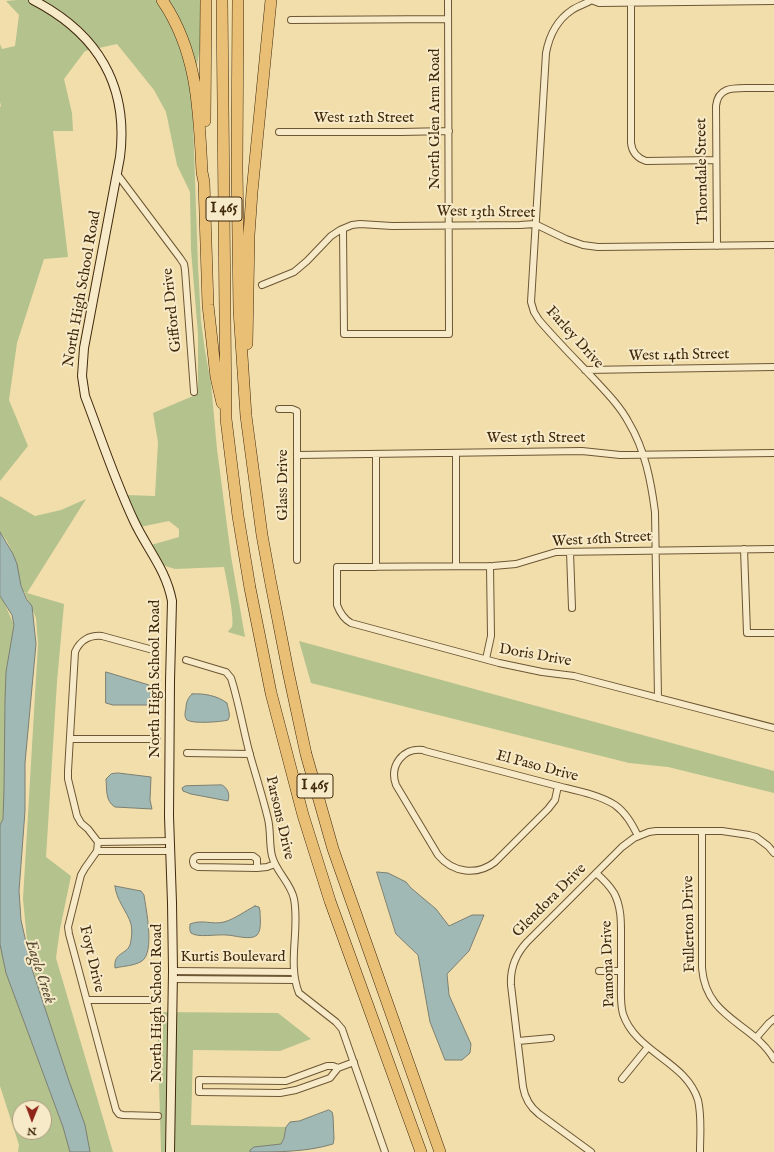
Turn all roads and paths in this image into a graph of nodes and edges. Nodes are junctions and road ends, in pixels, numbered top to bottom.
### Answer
1 (33, 0) edge
2 (162, 0) edge
3 (206, 0) edge
4 (222, 0) edge
5 (238, 0) edge
6 (270, 0) edge
7 (448, 0) edge
8 (591, 0) edge
9 (774, 1) edge
10 (631, 3) junction
11 (448, 19) junction
12 (291, 20) dead end
13 (774, 88) edge
14 (449, 131) junction
15 (279, 132) dead end
16 (716, 160) junction
17 (117, 174) junction
18 (204, 182) junction
19 (535, 224) junction
20 (449, 225) junction
21 (343, 229) junction
22 (774, 245) edge
23 (717, 246) junction
24 (262, 284) dead end
25 (774, 367) edge
26 (585, 370) junction
27 (242, 374) junction
28 (194, 392) dead end
29 (279, 409) dead end
30 (226, 419) junction
31 (456, 453) junction
32 (774, 453) edge
33 (376, 454) junction
34 (644, 454) junction
35 (297, 455) junction
36 (744, 549) junction
37 (774, 549) edge
38 (656, 550) junction
39 (570, 552) junction
40 (297, 560) dead end
41 (456, 566) junction
42 (490, 566) junction
43 (376, 567) junction
44 (337, 568) joint
45 (572, 608) dead end
46 (774, 633) edge
47 (153, 650) dead end
48 (486, 659) junction
49 (186, 660) dead end
50 (658, 698) junction
51 (774, 728) edge
52 (70, 739) junction
53 (156, 739) dead end
54 (187, 753) dead end
55 (250, 754) junction
56 (558, 786) junction
57 (702, 831) junction
58 (638, 836) junction
59 (170, 841) junction
60 (98, 842) junction
61 (97, 851) junction
62 (170, 851) junction
63 (774, 853) edge
64 (275, 864) junction
65 (257, 868) junction
66 (596, 872) junction
67 (215, 971) junction
68 (599, 971) dead end
69 (621, 971) junction
70 (256, 972) junction
71 (294, 972) junction
72 (172, 975) junction
73 (215, 979) junction
74 (256, 980) junction
75 (295, 980) junction
76 (87, 1000) junction
77 (153, 1000) dead end
78 (774, 1019) edge
79 (551, 1038) dead end
80 (756, 1038) junction
81 (518, 1042) junction
82 (648, 1047) junction
83 (774, 1059) edge
84 (354, 1062) junction
85 (338, 1068) junction
86 (622, 1080) dead end
87 (286, 1081) junction
88 (288, 1092) junction
89 (158, 1116) dead end
90 (170, 1152) edge
91 (385, 1152) edge
92 (421, 1152) edge
93 (440, 1152) edge
94 (591, 1152) edge
95 (700, 1152) edge

1 - 17 street, North High School Road
2 - 18 highway
3 - 18 highway
4 - 30 highway, I 465
5 - 27 highway, I 465
6 - 27 highway
7 - 11 street, North Glen Arm Road
8 - 10 street
8 - 19 street, Farley Drive
9 - 10 street
10 - 16 street
11 - 12 street
11 - 14 street, North Glen Arm Road
13 - 16 street, Thorndale Street
14 - 15 street, West 12th Street
14 - 20 street, North Glen Arm Road
16 - 23 street, Thorndale Street
17 - 28 street, Gifford Drive
17 - 59 street, North High School Road
18 - 30 highway
19 - 20 street, West 13th Street
19 - 23 street, West 13th Street
19 - 26 street, Farley Drive
20 - 21 street, West 13th Street
20 - 21 street, North Glen Arm Road
21 - 24 street, West 13th Street
22 - 23 street, West 13th Street
25 - 26 street, West 14th Street
26 - 34 street, Farley Drive
27 - 93 highway, I 465
29 - 35 street, Glass Drive
30 - 92 highway, I 465
31 - 33 street, West 15th Street
31 - 34 street, West 15th Street
31 - 41 street
32 - 34 street, West 15th Street
33 - 35 street, West 15th Street
33 - 43 street
34 - 38 street, Farley Drive
35 - 40 street, Glass Drive
36 - 37 street, West 16th Street
36 - 38 street, West 16th Street
36 - 46 street
38 - 39 street, West 16th Street
38 - 50 street, Farley Drive
39 - 42 street, West 16th Street
39 - 45 street
41 - 42 street, West 16th Street
41 - 43 street, West 16th Street
42 - 48 street
43 - 44 street, West 16th Street
44 - 48 street, Doris Drive
47 - 52 street
48 - 50 street, Doris Drive
49 - 55 street, Parsons Drive
50 - 51 street, Doris Drive
52 - 53 street
52 - 60 street
54 - 55 street
55 - 64 street, Parsons Drive
56 - 56 street, El Paso Drive
56 - 58 street, El Paso Drive
57 - 58 street, Glendora Drive
57 - 63 street, Glendora Drive
57 - 80 street, Fullerton Drive
58 - 66 street, Glendora Drive
59 - 60 street
59 - 62 street, North High School Road
60 - 61 street, Foyt Drive
61 - 62 street
61 - 76 street, Foyt Drive
62 - 72 street, North High School Road
64 - 65 street
64 - 71 street, Parsons Drive
65 - 65 street
66 - 69 street, Pamona Drive
66 - 81 street, Glendora Drive
67 - 70 street, Kurtis Boulevard
67 - 72 street, Kurtis Boulevard
67 - 73 street
68 - 69 street
69 - 82 street, Pamona Drive
70 - 71 street, Kurtis Boulevard
70 - 74 street
71 - 75 street, Parsons Drive
72 - 73 street
72 - 90 street, North High School Road
73 - 74 street
74 - 75 street
75 - 84 street, Parsons Drive
76 - 77 street
76 - 89 street, Foyt Drive
78 - 80 street
79 - 81 street
80 - 83 street, Fullerton Drive
81 - 94 street, Glendora Drive
82 - 86 street
82 - 95 street, Pamona Drive
84 - 85 street
84 - 91 street, Parsons Drive
85 - 87 street
85 - 88 street
87 - 88 street
87 - 88 street

